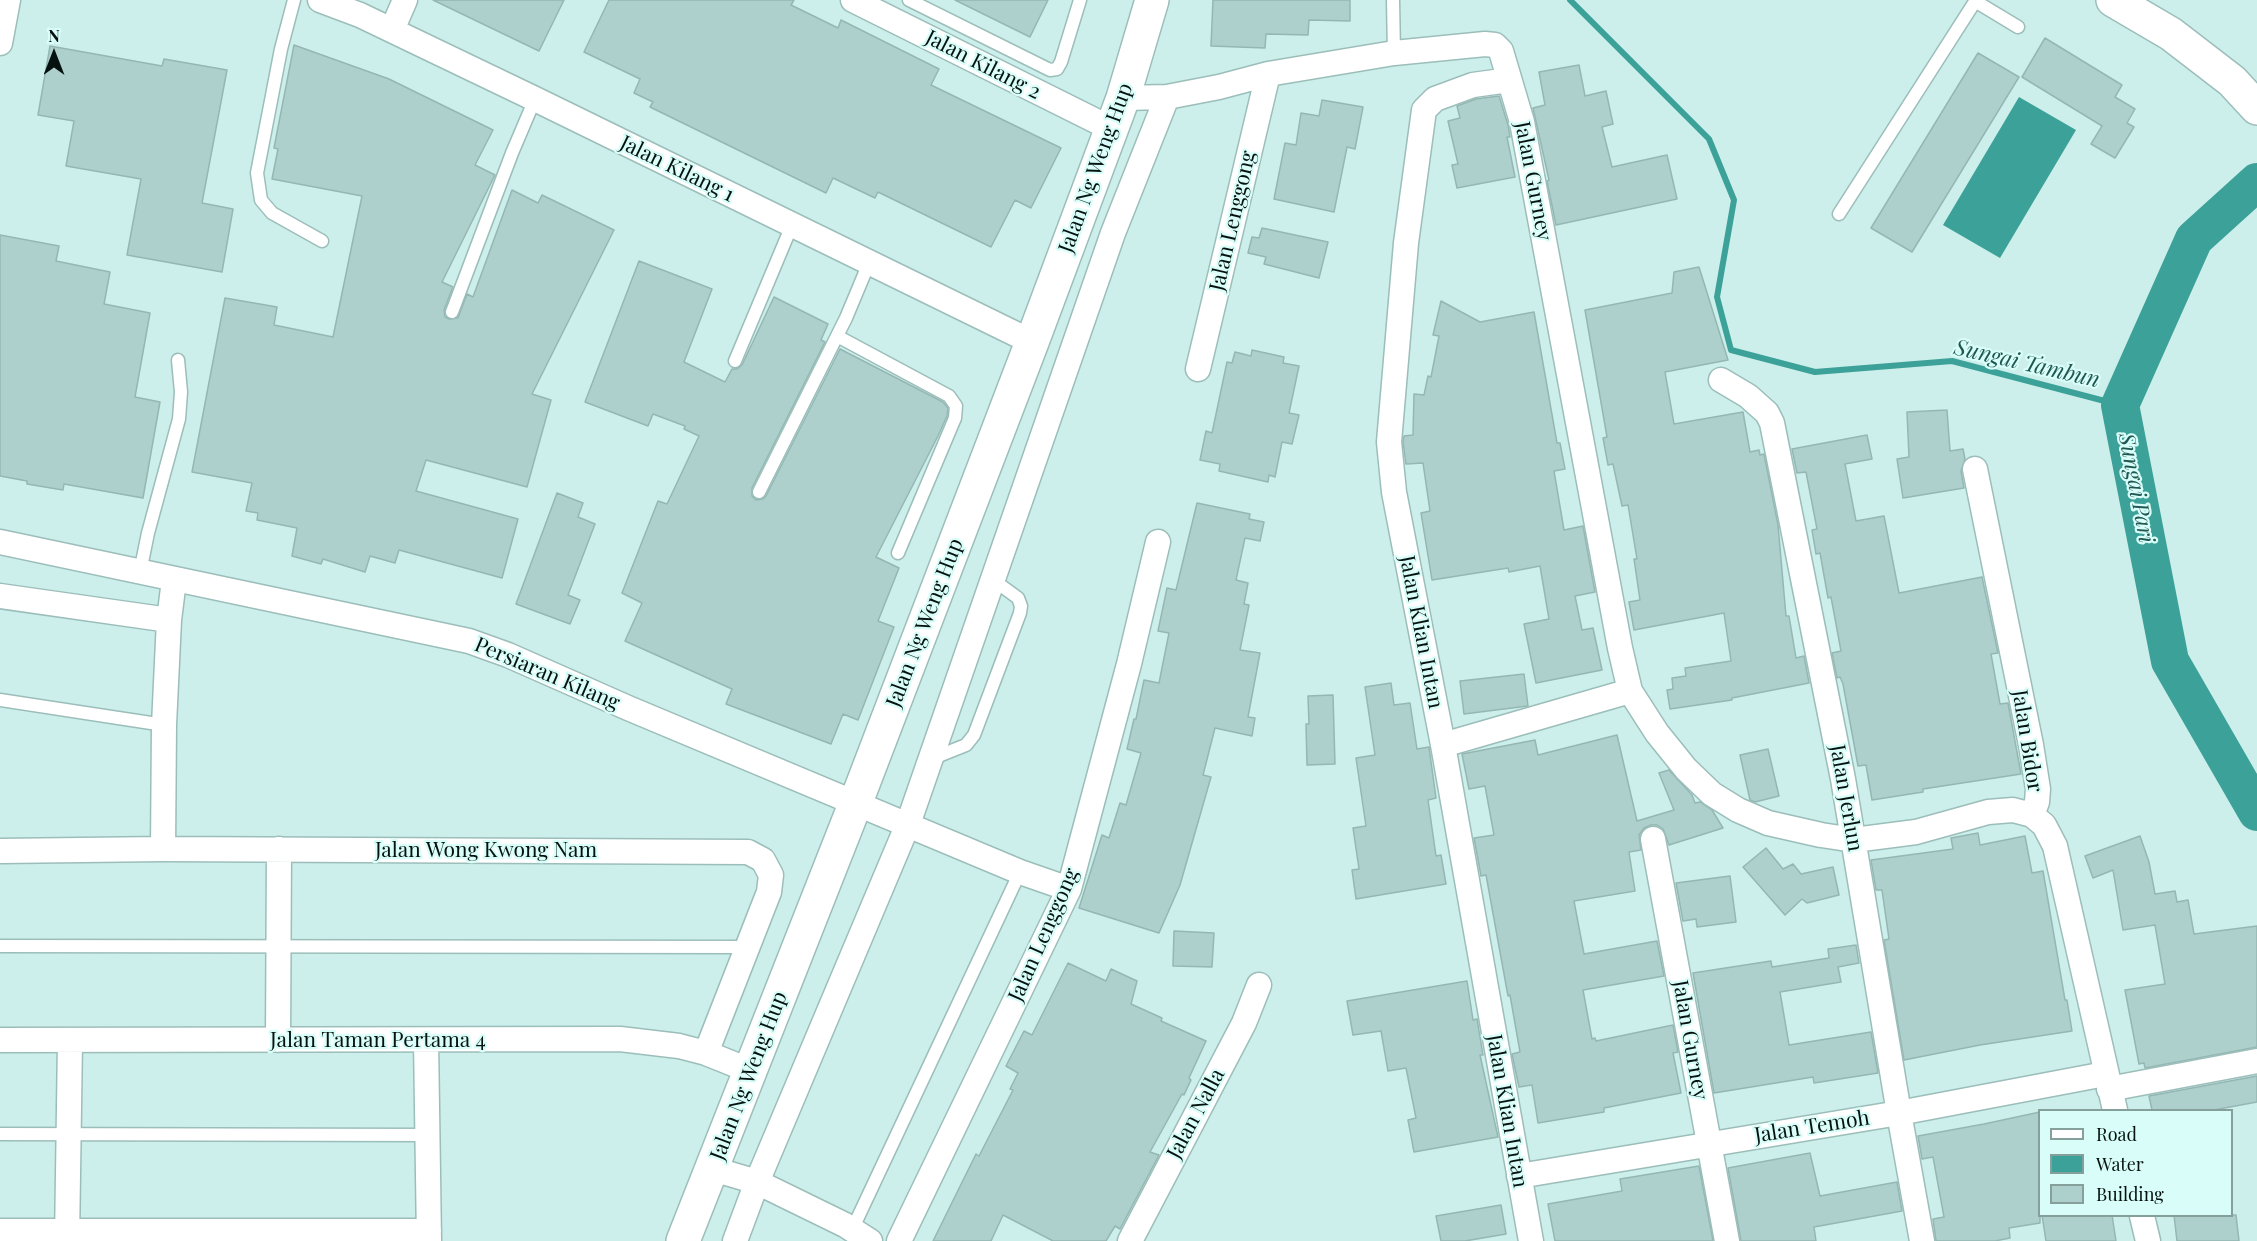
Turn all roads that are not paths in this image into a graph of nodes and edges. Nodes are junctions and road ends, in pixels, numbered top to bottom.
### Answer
1 (8, 0) edge
2 (294, 0) edge
3 (320, 0) edge
4 (405, 0) edge
5 (853, 0) edge
6 (909, 0) edge
7 (1080, 0) edge
8 (1152, 0) edge
9 (1393, 0) edge
10 (2113, 0) edge
11 (2158, 0) edge
12 (1976, 1) edge
13 (2018, 27) dead end
14 (392, 30) junction
15 (0, 43) edge
16 (1395, 53) junction
17 (1268, 74) junction
18 (2241, 74) edge
19 (1509, 80) junction
20 (1167, 97) junction
21 (1123, 98) junction
22 (535, 99) junction
23 (2257, 108) edge
24 (1112, 129) junction
25 (1839, 214) dead end
26 (792, 225) junction
27 (322, 241) dead end
28 (869, 263) junction
29 (452, 312) dead end
30 (837, 336) junction
31 (1032, 342) junction
32 (178, 360) dead end
33 (735, 361) dead end
34 (1198, 369) dead end
35 (1721, 380) dead end
36 (1975, 469) dead end
37 (759, 492) dead end
38 (0, 542) edge
39 (1158, 542) dead end
40 (898, 553) dead end
41 (140, 572) junction
42 (992, 579) junction
43 (174, 580) junction
44 (0, 596) edge
45 (168, 620) junction
46 (1630, 691) junction
47 (0, 700) edge
48 (164, 725) junction
49 (1443, 745) junction
50 (930, 759) junction
51 (856, 802) junction
52 (2032, 815) junction
53 (908, 824) junction
54 (1653, 839) dead end
55 (1854, 840) junction
56 (163, 849) junction
57 (279, 849) junction
58 (0, 851) edge
59 (1020, 872) junction
60 (1069, 889) junction
61 (0, 946) edge
62 (277, 946) junction
63 (748, 947) junction
64 (1259, 985) dead end
65 (0, 1040) edge
66 (278, 1040) junction
67 (426, 1040) junction
68 (70, 1041) junction
69 (706, 1053) junction
70 (2257, 1061) edge
71 (752, 1071) junction
72 (2110, 1091) edge
73 (1899, 1113) junction
74 (0, 1134) edge
75 (70, 1134) junction
76 (428, 1135) junction
77 (1709, 1144) junction
78 (713, 1169) junction
79 (1519, 1176) junction
80 (757, 1182) junction
81 (2142, 1217) edge
82 (0, 1231) edge
83 (861, 1235) edge
84 (66, 1236) edge
85 (429, 1236) edge
86 (683, 1241) edge
87 (735, 1241) edge
88 (898, 1241) edge
89 (1130, 1241) edge
90 (1531, 1241) edge
91 (1727, 1241) edge
92 (1922, 1241) edge
93 (2148, 1241) edge

1 - 15 street
2 - 27 lane
3 - 14 street, Jalan Kilang 1
4 - 14 street
5 - 24 street, Jalan Kilang 2
6 - 7 lane
8 - 21 main road, Jalan Ng Weng Hup
9 - 16 lane
10 - 18 main road
11 - 18 main road
12 - 13 lane
12 - 25 lane
14 - 22 street, Jalan Kilang 1
16 - 17 street, Jalan Gurney
16 - 19 street, Jalan Gurney
17 - 20 street, Jalan Gurney
17 - 34 street, Jalan Lenggong
18 - 23 main road
19 - 46 street, Jalan Gurney
19 - 49 street, Jalan Klian Intan
20 - 21 street, Jalan Gurney
20 - 42 street
21 - 24 main road, Jalan Ng Weng Hup
22 - 26 street, Jalan Kilang 1
22 - 29 lane
24 - 31 main road, Jalan Ng Weng Hup
26 - 28 street, Jalan Kilang 1
26 - 33 lane
28 - 30 lane
28 - 31 street, Jalan Kilang 1
30 - 37 lane
30 - 40 lane
31 - 51 main road, Jalan Ng Weng Hup
32 - 41 lane
35 - 55 street, Jalan Jerlun
36 - 52 street, Jalan Bidor
38 - 41 street, Persiaran Kilang
39 - 60 street, Jalan Lenggong
41 - 43 street, Persiaran Kilang
42 - 50 street
42 - 50 lane
43 - 45 street
43 - 51 street, Persiaran Kilang
44 - 45 street
45 - 48 street
46 - 49 street
46 - 55 street
47 - 48 lane
48 - 56 street
49 - 79 street, Jalan Klian Intan
50 - 53 street
51 - 53 street, Persiaran Kilang
51 - 71 main road, Jalan Ng Weng Hup
52 - 55 street
52 - 72 street, Jalan Bidor
53 - 59 street, Persiaran Kilang
53 - 80 street
54 - 77 street, Jalan Gurney
55 - 73 street, Jalan Jerlun
56 - 57 street, Jalan Wong Kwong Nam
56 - 58 street, Jalan Wong Kwong Nam
57 - 62 street
57 - 63 street, Jalan Wong Kwong Nam
59 - 60 street, Persiaran Kilang
59 - 83 lane
60 - 88 street, Jalan Lenggong
61 - 62 lane
62 - 63 lane
62 - 66 street
63 - 69 street, Jalan Wong Kwong Nam
64 - 89 street, Jalan Nalla
65 - 68 street, Jalan Taman Pertama 4
66 - 67 street, Jalan Taman Pertama 4
66 - 68 street, Jalan Taman Pertama 4
67 - 69 street, Jalan Taman Pertama 4
67 - 76 street
68 - 75 street
69 - 71 street, Jalan Taman Pertama 4
70 - 72 street, Jalan Temoh
71 - 78 main road, Jalan Ng Weng Hup
72 - 73 street, Jalan Temoh
73 - 77 street, Jalan Temoh
73 - 92 street, Jalan Jerlun
74 - 75 lane
75 - 76 lane
75 - 84 street
76 - 85 street
77 - 79 street, Jalan Temoh
77 - 91 street, Jalan Gurney
78 - 80 street
78 - 86 main road, Jalan Ng Weng Hup
79 - 90 street, Jalan Klian Intan
80 - 83 street
80 - 87 street
81 - 93 street
82 - 84 street
84 - 85 street

